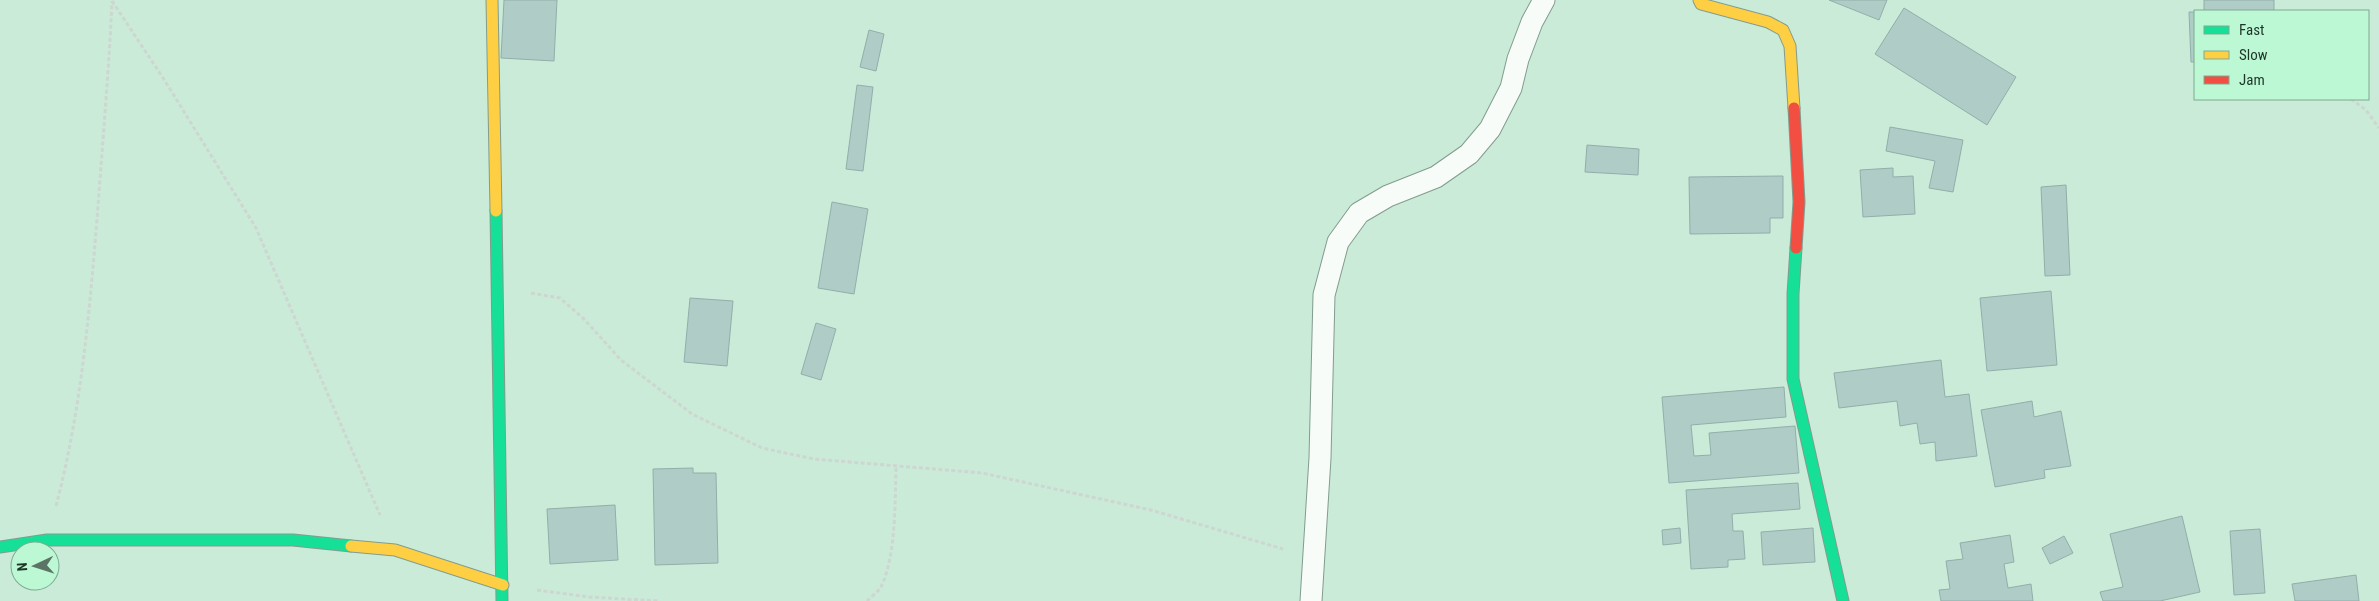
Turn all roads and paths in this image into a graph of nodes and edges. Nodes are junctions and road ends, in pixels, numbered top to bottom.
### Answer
1 (111, 0) edge
2 (492, 0) edge
3 (1544, 0) edge
4 (1698, 0) edge
5 (2352, 100) edge
6 (2379, 128) edge
7 (498, 291) junction
8 (896, 467) junction
9 (47, 540) junction
10 (0, 547) edge
11 (395, 550) junction
12 (1315, 558) junction
13 (503, 585) junction
14 (502, 601) edge
15 (660, 601) edge
16 (867, 601) edge
17 (1312, 601) edge
18 (1843, 601) edge

1 - 9 path
1 - 11 path
2 - 7 street
3 - 12 lane
4 - 18 street
5 - 6 path
7 - 8 path
7 - 13 street
8 - 12 path
8 - 16 path
9 - 10 street
9 - 11 street
11 - 13 street
12 - 17 lane
13 - 14 street
13 - 15 path

